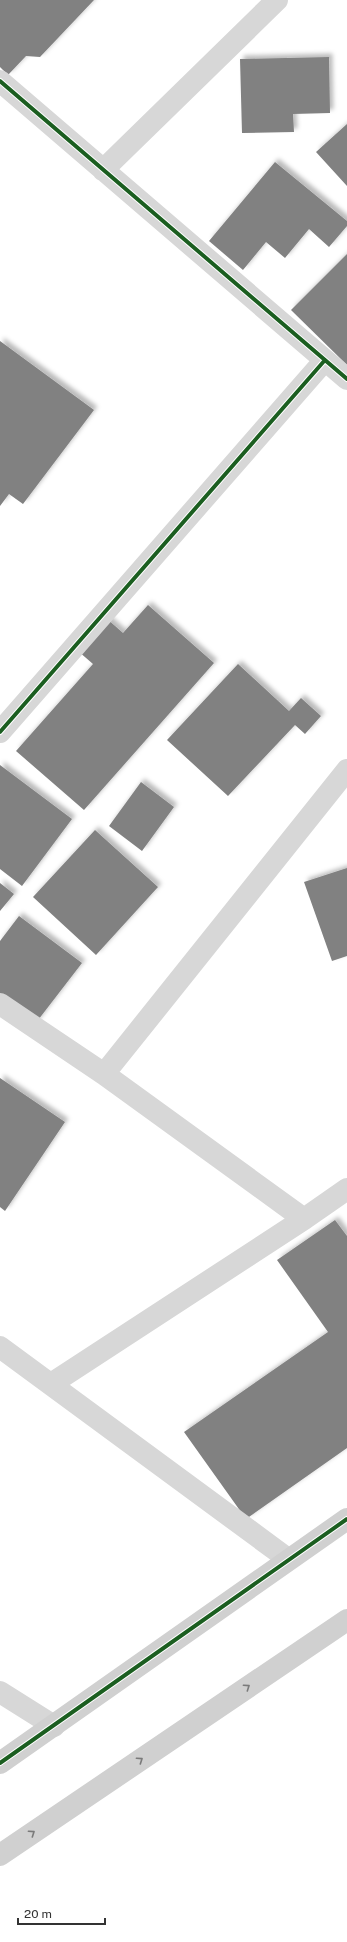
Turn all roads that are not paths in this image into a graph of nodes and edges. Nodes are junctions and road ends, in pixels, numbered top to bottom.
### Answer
1 (277, 0) edge
2 (0, 82) edge
3 (103, 170) junction
4 (325, 360) junction
5 (347, 379) edge
6 (0, 732) edge
7 (346, 775) edge
8 (0, 1004) edge
9 (104, 1074) junction
10 (347, 1189) edge
11 (304, 1219) junction
12 (0, 1347) edge
13 (51, 1384) junction
14 (347, 1519) edge
15 (288, 1560) junction
16 (347, 1620) edge
17 (0, 1692) edge
18 (54, 1726) junction
19 (0, 1763) edge
20 (0, 1855) edge

1 - 3 street
2 - 3 street
3 - 4 street
4 - 5 street
4 - 6 street
7 - 9 street
8 - 9 street
9 - 11 street
10 - 11 street
11 - 13 street
12 - 13 street
13 - 15 street
14 - 15 street
15 - 18 street
20 -> 16 street
17 - 18 street
18 - 19 street

